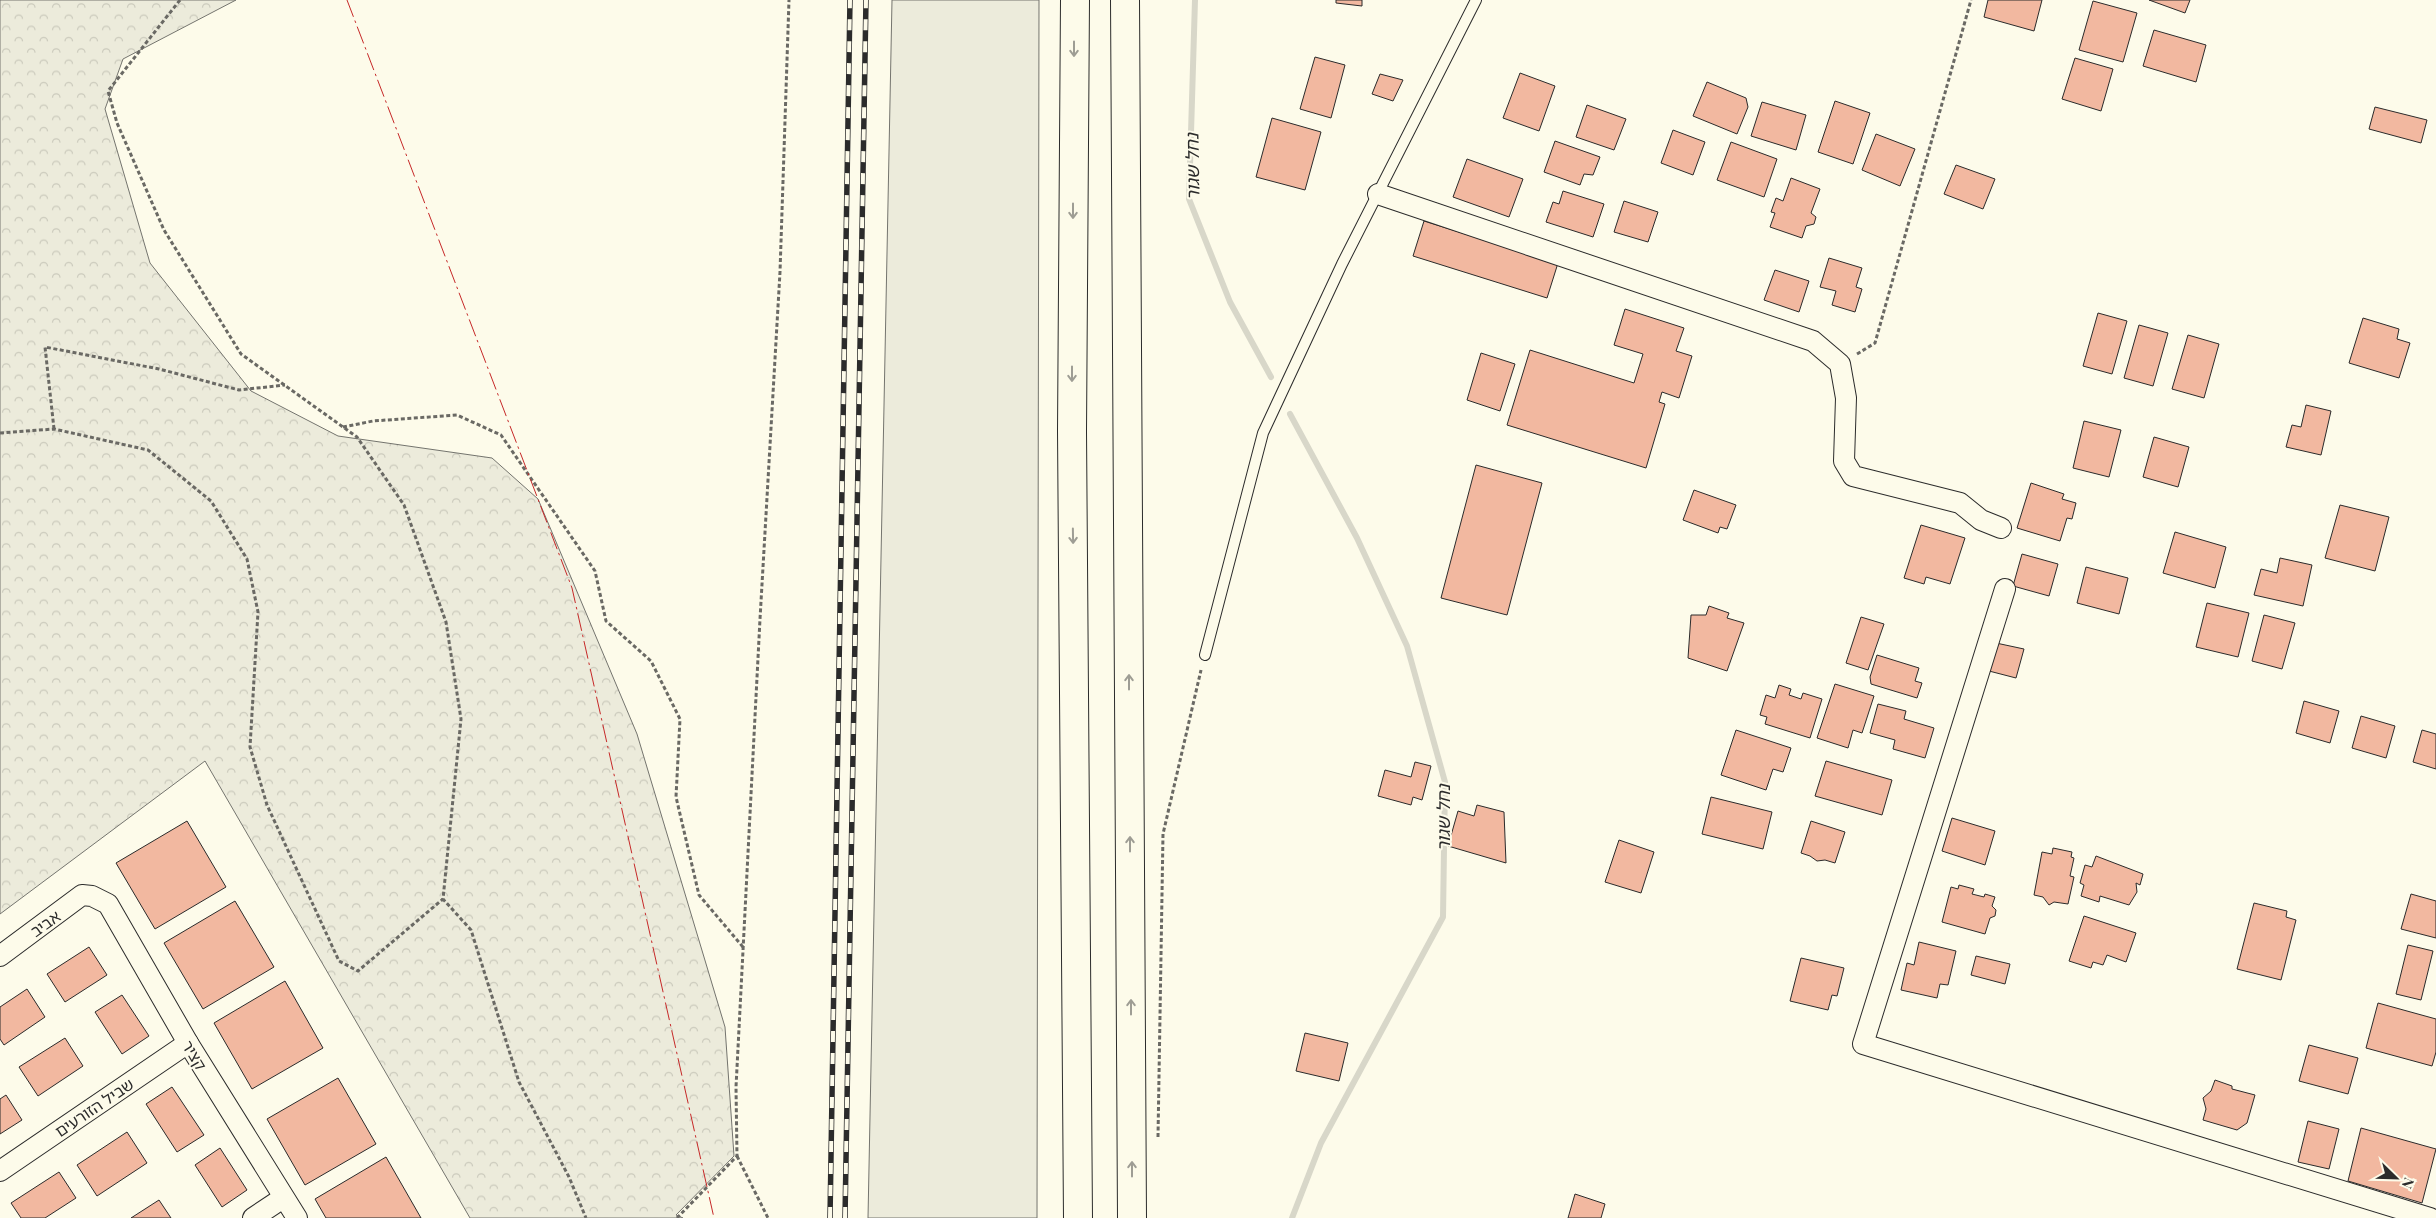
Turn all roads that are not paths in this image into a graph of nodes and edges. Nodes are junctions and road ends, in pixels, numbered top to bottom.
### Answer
1 (1074, 0) edge
2 (1125, 0) edge
3 (1476, 0) edge
4 (1378, 194) junction
5 (2001, 528) dead end
6 (2005, 589) dead end
7 (1205, 655) road end
8 (92, 896) joint
9 (0, 956) edge
10 (188, 1043) junction
11 (0, 1171) edge
12 (282, 1198) junction
13 (253, 1218) edge
14 (297, 1218) edge
15 (1078, 1218) edge
16 (1132, 1218) edge
17 (2430, 1218) edge

1 -> 15 highway
16 -> 2 highway
3 - 4 lane
4 - 5 street
4 - 7 lane
6 - 17 street
8 - 9 street, אביב
8 - 10 street, קציר
10 - 11 street, שביל הזורעים
10 - 12 street, קציר
12 - 13 street
12 - 14 street, קציר

